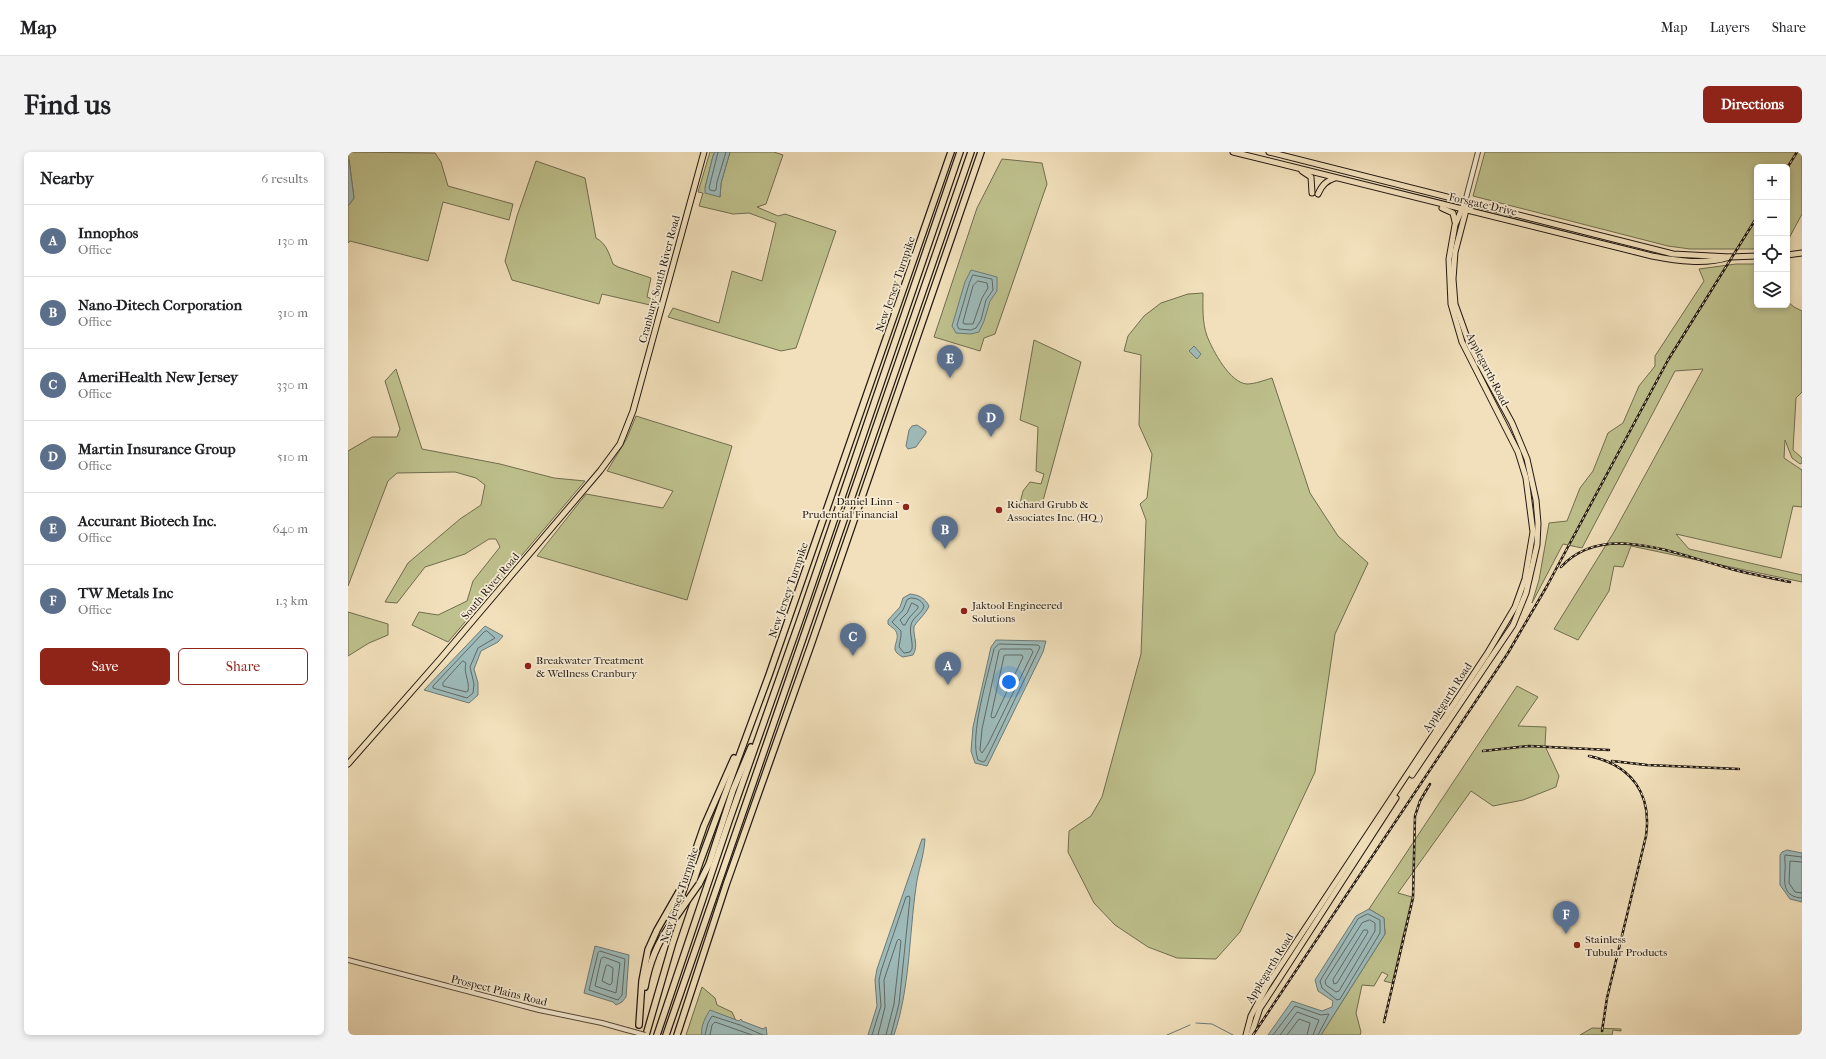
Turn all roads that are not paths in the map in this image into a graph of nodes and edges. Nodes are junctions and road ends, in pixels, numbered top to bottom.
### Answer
1 (704, 152) edge
2 (951, 152) edge
3 (960, 152) edge
4 (971, 152) edge
5 (981, 152) edge
6 (1233, 152) edge
7 (1269, 152) edge
8 (1478, 152) edge
9 (1292, 167) junction
10 (1336, 178) junction
11 (1312, 193) dead end
12 (1318, 194) dead end
13 (1421, 200) junction
14 (1465, 202) junction
15 (1463, 210) junction
16 (1455, 225) junction
17 (1802, 253) edge
18 (1790, 255) edge
19 (1754, 256) edge
20 (1730, 257) junction
21 (633, 411) joint
22 (781, 671) junction
23 (751, 720) junction
24 (348, 764) edge
25 (348, 960) edge
26 (639, 1025) junction
27 (637, 1035) edge
28 (646, 1035) edge
29 (657, 1035) edge
30 (666, 1035) edge
31 (677, 1035) edge
32 (1246, 1035) edge
33 (1251, 1035) edge

1 - 21 main road, Cranbury-South River Road
2 - 23 highway, New Jersey Turnpike
3 - 22 highway, New Jersey Turnpike
4 - 30 highway
5 - 31 highway
6 - 9 main road, Forsgate Drive
7 - 14 main road, Forsgate Drive
8 - 14 street
9 - 10 main road, Forsgate Drive
9 - 11 main road
10 - 12 main road
10 - 13 main road, Forsgate Drive
13 - 15 main road, Forsgate Drive
13 - 16 main road
14 - 15 main road, Applegarth Road
14 - 20 main road, Forsgate Drive
15 - 16 main road, Applegarth Road
15 - 20 main road, Forsgate Drive
15 - 33 main road, Applegarth Road
16 - 32 main road, Applegarth Road
17 - 18 main road
19 - 20 main road, Forsgate Drive
21 - 24 main road, South River Road
22 - 26 highway, bridge
22 - 29 highway, New Jersey Turnpike
23 - 26 highway
23 - 28 highway, New Jersey Turnpike
25 - 28 street, Prospect Plains Road, bridge
26 - 27 highway

